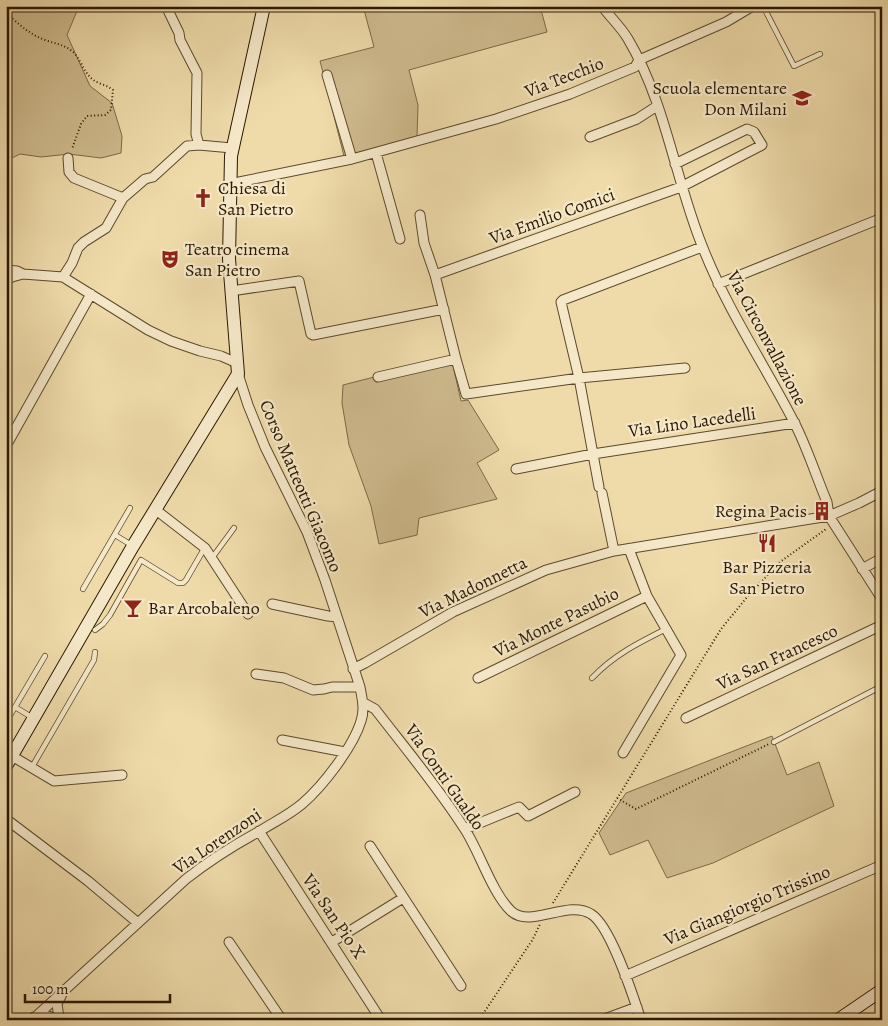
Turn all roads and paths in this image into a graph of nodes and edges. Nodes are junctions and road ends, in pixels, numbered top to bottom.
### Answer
1 (166, 6) edge
2 (264, 6) edge
3 (602, 6) edge
4 (753, 6) edge
5 (763, 6) edge
6 (6, 22) edge
7 (820, 54) dead end
8 (639, 60) junction
9 (327, 75) dead end
10 (657, 106) junction
11 (590, 137) dead end
12 (199, 145) junction
13 (232, 148) junction
14 (376, 152) junction
15 (68, 158) joint
16 (352, 159) junction
17 (674, 164) junction
18 (229, 184) junction
19 (681, 187) junction
20 (123, 198) junction
21 (420, 215) dead end
22 (882, 218) edge
23 (400, 239) dead end
24 (702, 248) junction
25 (6, 270) edge
26 (23, 274) junction
27 (63, 276) junction
28 (435, 276) junction
29 (6, 280) edge
30 (718, 284) junction
31 (231, 291) junction
32 (91, 294) junction
33 (444, 309) junction
34 (456, 359) junction
35 (685, 368) dead end
36 (238, 369) junction
37 (378, 377) dead end
38 (579, 378) junction
39 (795, 423) junction
40 (6, 446) edge
41 (593, 454) junction
42 (516, 469) dead end
43 (882, 491) edge
44 (130, 508) dead end
45 (156, 510) junction
46 (831, 520) junction
47 (234, 528) dead end
48 (115, 535) junction
49 (133, 546) junction
50 (205, 548) junction
51 (629, 549) junction
52 (614, 551) junction
53 (212, 558) junction
54 (882, 558) edge
55 (862, 569) junction
56 (84, 590) dead end
57 (647, 596) junction
58 (882, 599) edge
59 (272, 604) dead end
60 (248, 614) dead end
61 (337, 617) junction
62 (882, 625) edge
63 (666, 629) junction
64 (95, 630) dead end
65 (95, 652) dead end
66 (44, 656) dead end
67 (353, 669) junction
68 (256, 674) dead end
69 (478, 678) dead end
70 (592, 678) dead end
71 (882, 686) edge
72 (360, 687) junction
73 (364, 703) junction
74 (15, 707) junction
75 (686, 718) dead end
76 (34, 719) junction
77 (6, 722) edge
78 (282, 740) dead end
79 (774, 742) joint
80 (345, 752) junction
81 (623, 753) dead end
82 (9, 761) edge
83 (32, 768) junction
84 (122, 775) dead end
85 (575, 792) dead end
86 (616, 798) junction
87 (6, 819) edge
88 (465, 829) junction
89 (259, 831) junction
90 (370, 846) dead end
91 (882, 865) edge
92 (403, 898) junction
93 (546, 913) junction
94 (138, 923) junction
95 (229, 942) dead end
96 (332, 942) junction
97 (625, 976) junction
98 (461, 986) dead end
99 (66, 988) junction
100 (882, 990) edge
101 (636, 1008) junction
102 (33, 1018) edge
103 (60, 1019) edge
104 (282, 1020) edge
105 (381, 1020) edge
106 (479, 1020) edge
107 (602, 1020) edge
108 (641, 1020) edge
109 (838, 1020) edge

1 - 12 street
2 - 13 street
3 - 8 street, Via Circonvallazione
4 - 8 street, Via Tecchio
5 - 7 lane
6 - 15 path
8 - 10 street, Via Circonvallazione
8 - 14 street, Via Tecchio
9 - 16 street
10 - 11 street
10 - 17 street, Via Circonvallazione
12 - 13 street
12 - 20 street
13 - 18 street
14 - 16 street, Via Tecchio
14 - 23 street
15 - 20 street
16 - 18 street, Via Tecchio
17 - 19 street, Via Circonvallazione
17 - 19 street
18 - 31 street
19 - 24 street, Via Circonvallazione
19 - 28 street, Via Emilio Comici
20 - 27 street
21 - 28 street
22 - 30 street
24 - 30 street, Via Circonvallazione
24 - 38 street
25 - 26 street
26 - 27 street
26 - 29 street
27 - 32 street
28 - 33 street
30 - 39 street, Via Circonvallazione
31 - 33 street
31 - 36 street
32 - 36 street
32 - 40 street
33 - 34 street
34 - 37 street
34 - 38 street
35 - 38 street
36 - 45 street
36 - 61 street, Corso Matteotti Giacomo
38 - 41 street
39 - 41 street, Via Lino Lacedelli
39 - 46 street, Via Circonvallazione
41 - 42 street, Via Lino Lacedelli
41 - 52 street
43 - 46 street, Via Madonnetta
44 - 48 lane
45 - 49 street
45 - 50 street
46 - 51 street, Via Madonnetta
46 - 55 street, Via Circonvallazione
46 - 86 path
47 - 53 lane
48 - 49 lane
48 - 56 lane
49 - 76 street
50 - 53 street
50 - 64 lane
51 - 52 street, Via Madonnetta
51 - 57 street, Via Monte Pasubio
52 - 67 street, Via Madonnetta
53 - 60 street
54 - 55 street
55 - 58 street, Via Circonvallazione
57 - 63 street, Via Monte Pasubio
57 - 69 street, Via Monte Pasubio
59 - 61 street
61 - 67 street, Corso Matteotti Giacomo
62 - 75 street, Via San Francesco
63 - 70 lane
63 - 81 street, Via Monte Pasubio
65 - 83 lane
66 - 74 lane
67 - 72 street, Corso Matteotti Giacomo
68 - 72 street
71 - 79 lane
72 - 73 street, Corso Matteotti Giacomo
73 - 80 street, Via Lorenzoni
73 - 88 street, Via Conti Gualdo
74 - 76 lane
74 - 77 lane
76 - 82 street
78 - 80 street
79 - 86 path
80 - 89 street, Via Lorenzoni
82 - 83 street
83 - 84 street
85 - 88 street
86 - 93 path
87 - 94 street
88 - 93 street, Via Conti Gualdo
89 - 94 street, Via Lorenzoni
89 - 96 street, Via San Pio X
90 - 92 street
91 - 97 street, Via Giangiorgio Trissino
92 - 96 street
92 - 98 street
93 - 97 street, Via Conti Gualdo
93 - 106 path
94 - 99 street, Via Lorenzoni
95 - 104 street
96 - 105 street, Via San Pio X
97 - 101 street, Via Conti Gualdo
99 - 102 street, Via Lorenzoni
99 - 103 street
100 - 109 street
101 - 107 street
101 - 108 street, Via Conti Gualdo
102 - 103 street

